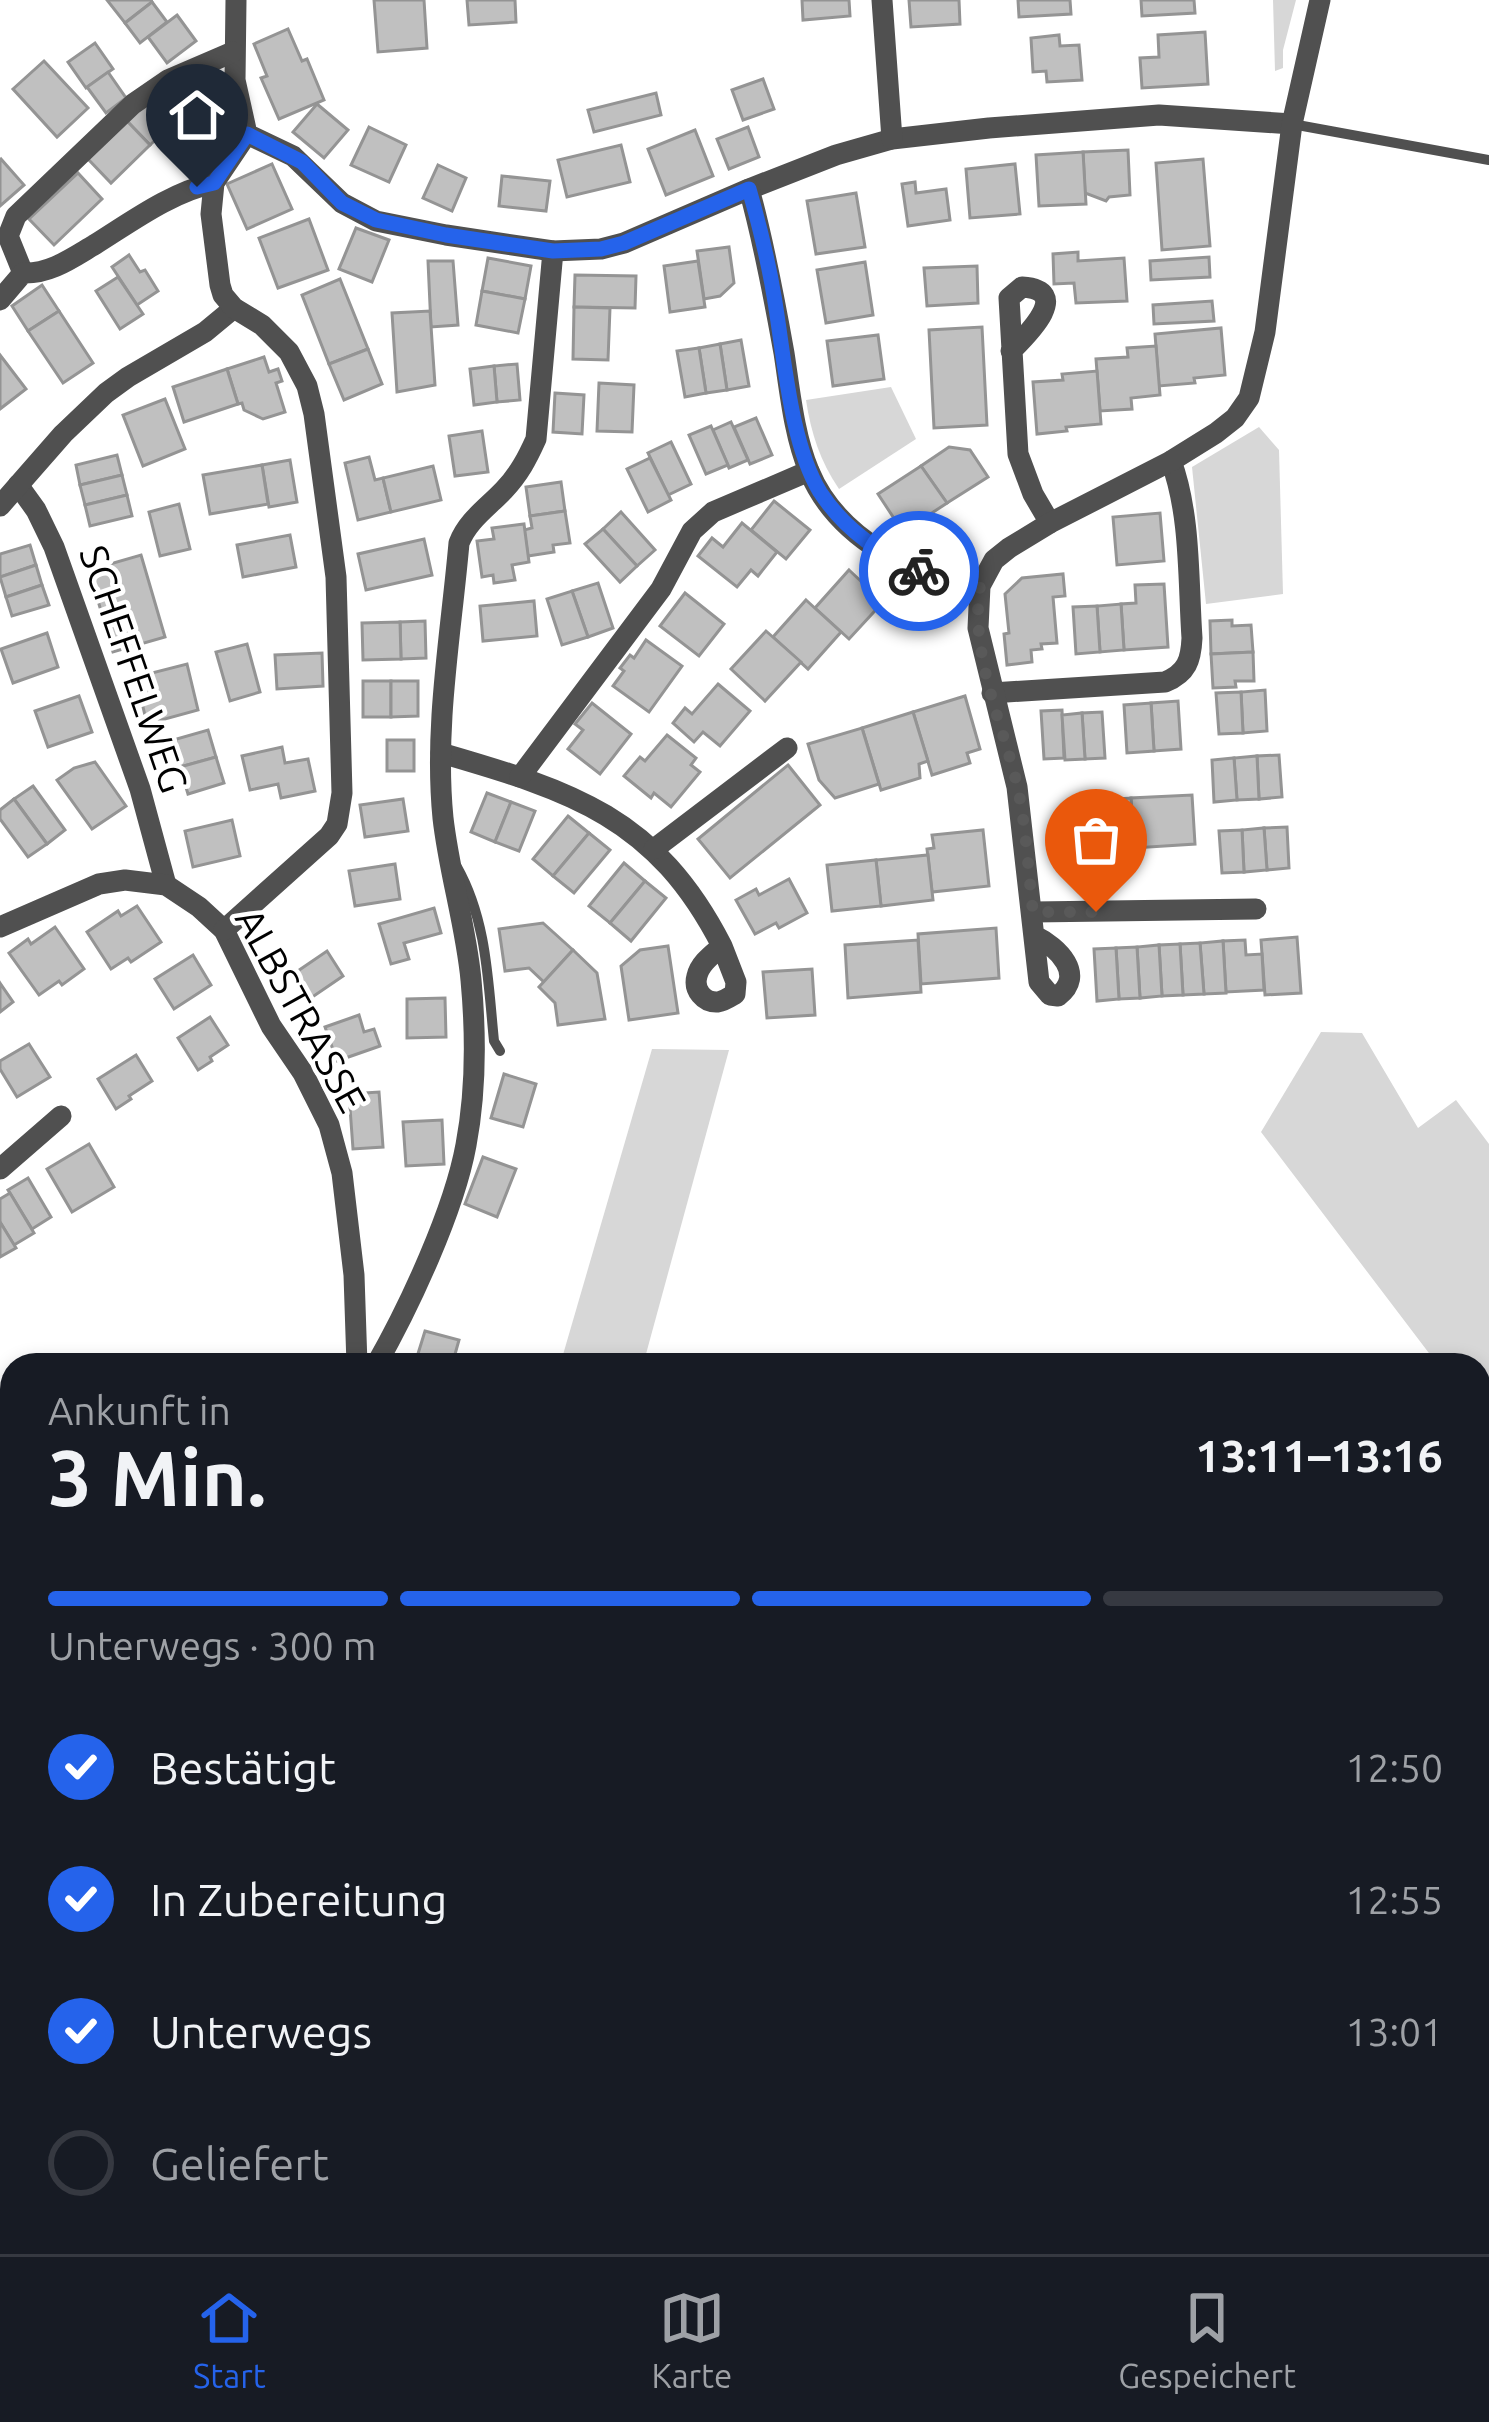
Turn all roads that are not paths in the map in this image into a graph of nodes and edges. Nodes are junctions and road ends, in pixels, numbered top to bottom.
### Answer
1 (236, 0) edge
2 (882, 0) edge
3 (1320, 0) edge
4 (233, 52) junction
5 (1292, 124) junction
6 (247, 134) junction
7 (892, 139) junction
8 (1489, 160) edge
9 (214, 183) junction
10 (749, 189) junction
11 (553, 251) junction
12 (23, 273) junction
13 (0, 299) edge
14 (234, 308) junction
15 (1011, 351) dead end
16 (1172, 461) junction
17 (809, 471) junction
18 (18, 484) junction
19 (0, 506) edge
20 (1050, 523) junction
21 (980, 586) junction
22 (992, 693) junction
23 (788, 748) dead end
24 (441, 753) junction
25 (520, 777) junction
26 (654, 849) junction
27 (450, 854) junction
28 (166, 885) junction
29 (1256, 909) dead end
30 (1033, 912) junction
31 (0, 927) edge
32 (224, 930) junction
33 (1034, 936) dead end
34 (722, 946) dead end
35 (500, 1051) dead end
36 (61, 1116) dead end
37 (0, 1169) edge
38 (357, 1353) edge
39 (382, 1353) edge

1 - 4 street
2 - 7 street
3 - 5 street
4 - 6 street
4 - 12 street
5 - 7 street
5 - 8 lane
5 - 16 street
6 - 9 street
6 - 11 street
7 - 10 street
9 - 12 street
9 - 14 street
10 - 11 street
10 - 17 street
11 - 24 street
12 - 13 street
14 - 18 street
14 - 32 street
15 - 20 street
16 - 20 street
16 - 22 street
17 - 21 street
17 - 25 street
18 - 19 street
18 - 28 street, SCHEFFELWEG
20 - 21 street
21 - 22 street
22 - 30 street
23 - 26 street
24 - 25 street
24 - 27 street
25 - 26 street
26 - 34 street
27 - 35 lane
27 - 39 street
28 - 31 street
28 - 32 street, ALBSTRASSE
29 - 30 street
30 - 33 street
32 - 38 street, ALBSTRASSE
36 - 37 street

